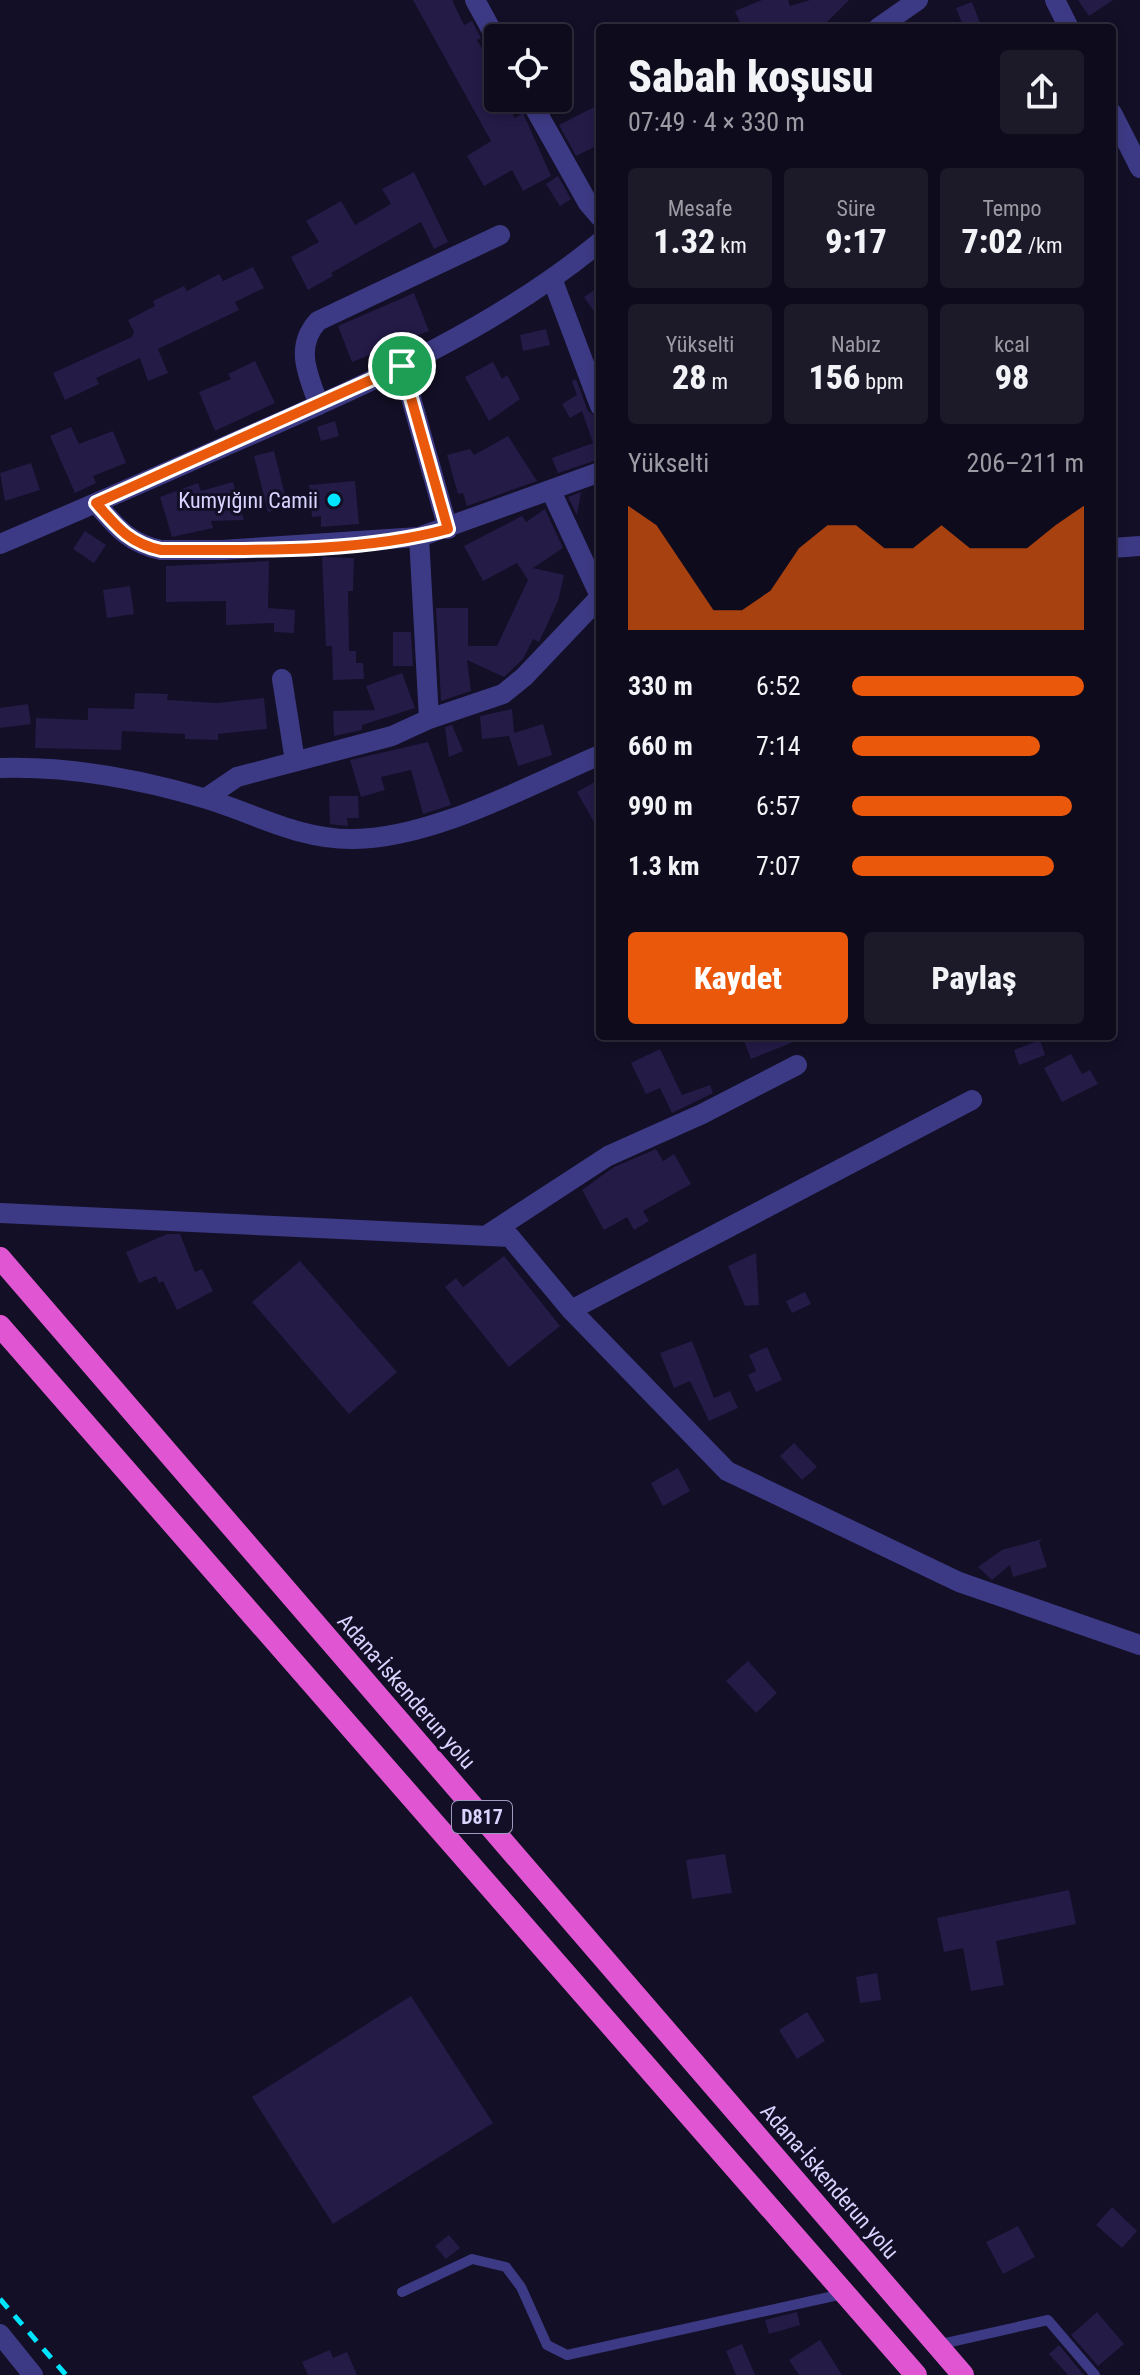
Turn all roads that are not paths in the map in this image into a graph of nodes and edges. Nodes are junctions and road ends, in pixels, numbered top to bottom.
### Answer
1 (475, 0) edge
2 (1055, 0) edge
3 (905, 2) edge
4 (488, 24) edge
5 (882, 24) edge
6 (1067, 24) edge
7 (537, 112) edge
8 (1116, 121) edge
9 (1140, 168) edge
10 (596, 211) edge
11 (500, 235) dead end
12 (596, 245) edge
13 (553, 281) junction
14 (402, 366) junction
15 (596, 395) edge
16 (319, 405) junction
17 (596, 474) edge
18 (551, 491) junction
19 (96, 503) junction
20 (448, 529) junction
21 (419, 537) junction
22 (0, 544) edge
23 (1140, 546) edge
24 (1116, 548) edge
25 (596, 588) edge
26 (596, 601) edge
27 (282, 679) dead end
28 (429, 719) junction
29 (596, 757) edge
30 (295, 761) junction
31 (0, 768) edge
32 (206, 798) junction
33 (797, 1065) dead end
34 (972, 1100) dead end
35 (0, 1213) edge
36 (487, 1235) junction
37 (0, 1258) edge
38 (571, 1310) junction
39 (0, 1326) edge
40 (1140, 1645) edge
41 (402, 2292) dead end
42 (846, 2294) junction
43 (0, 2334) edge
44 (937, 2345) junction
45 (33, 2375) edge
46 (916, 2375) edge
47 (963, 2375) edge
48 (1095, 2375) edge

1 - 4 street
2 - 6 street
3 - 5 street
7 - 10 street
8 - 9 street
11 - 16 street
12 - 13 street
13 - 14 street
13 - 15 street
14 - 16 street
14 - 20 street
16 - 19 street
17 - 18 street
18 - 20 street
18 - 25 street
19 - 21 street
19 - 22 street
20 - 21 street
21 - 28 street
23 - 24 street
26 - 28 street
27 - 30 street
28 - 30 street
29 - 32 street
30 - 32 street
31 - 32 street
33 - 36 street
34 - 38 street
35 - 36 street
36 - 38 street
37 - 44 highway, Adana-İskenderun yolu / D817
38 - 40 street
39 - 42 highway, D817
41 - 42 lane
42 - 46 highway, D817
43 - 45 street
44 - 47 highway, Adana-İskenderun yolu / D817
44 - 48 lane

